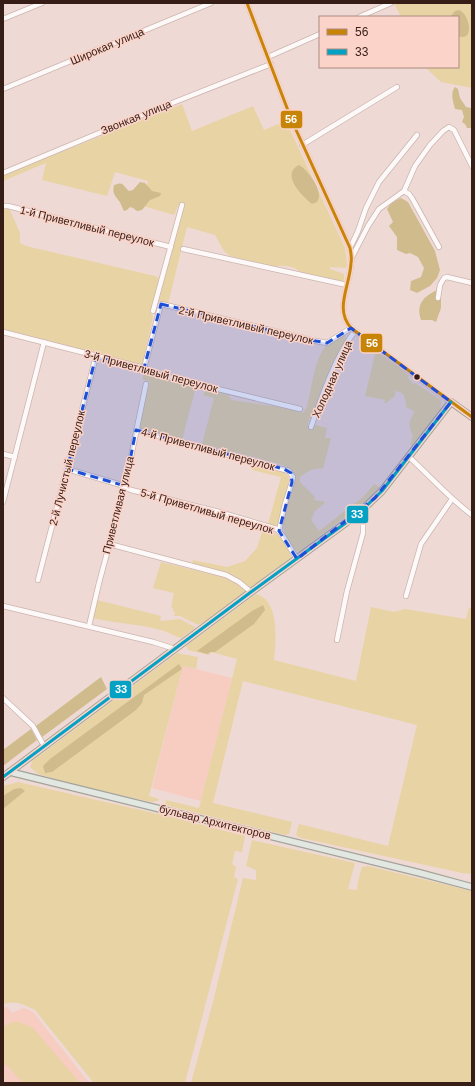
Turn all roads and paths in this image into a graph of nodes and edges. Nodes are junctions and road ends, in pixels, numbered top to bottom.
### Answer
1 (42, 3) edge
2 (211, 3) edge
3 (247, 3) edge
4 (391, 3) edge
5 (361, 16) edge
6 (3, 19) edge
7 (319, 34) edge
8 (268, 57) junction
9 (271, 64) junction
10 (397, 87) dead end
11 (3, 89) edge
12 (417, 135) dead end
13 (302, 145) junction
14 (472, 166) edge
15 (3, 173) edge
16 (404, 191) junction
17 (182, 205) dead end
18 (3, 206) edge
19 (171, 247) junction
20 (439, 247) dead end
21 (350, 248) junction
22 (182, 249) dead end
23 (352, 258) junction
24 (472, 283) edge
25 (347, 285) junction
26 (438, 298) dead end
27 (153, 311) dead end
28 (353, 330) junction
29 (3, 332) edge
30 (44, 342) junction
31 (96, 356) junction
32 (144, 368) junction
33 (146, 384) dead end
34 (451, 402) junction
35 (300, 409) dead end
36 (472, 417) edge
37 (311, 427) dead end
38 (136, 430) junction
39 (3, 454) edge
40 (15, 457) junction
41 (409, 457) junction
42 (67, 469) junction
43 (124, 486) junction
44 (452, 499) junction
45 (3, 502) edge
46 (358, 514) junction
47 (472, 515) edge
48 (279, 531) junction
49 (110, 544) junction
50 (297, 559) junction
51 (38, 580) dead end
52 (251, 592) junction
53 (406, 596) dead end
54 (3, 606) edge
55 (90, 626) junction
56 (337, 640) dead end
57 (175, 649) junction
58 (3, 698) edge
59 (44, 746) junction
60 (10, 772) junction
61 (3, 777) edge
62 (420, 873) junction
63 (472, 883) edge
64 (472, 887) edge

1 - 6 street
2 - 11 street, Широкая улица
3 - 8 street
4 - 5 street
7 - 8 street
8 - 9 street
9 - 13 street
9 - 15 street, Звонкая улица
10 - 13 street
12 - 21 street
13 - 21 street
14 - 16 street
16 - 20 street
16 - 23 street
17 - 19 street
18 - 19 street, 1-й Приветливый переулок
19 - 27 street
21 - 23 street
22 - 25 street
23 - 25 street
24 - 26 street
25 - 28 street
28 - 32 street, 2-й Приветливый переулок
28 - 34 street
28 - 37 street, Холодная улица
29 - 30 street, 3-й Приветливый переулок
30 - 31 street, 3-й Приветливый переулок
30 - 40 street
31 - 32 street, 3-й Приветливый переулок
31 - 42 street, 2-й Лучистый переулок
32 - 35 street, 3-й Приветливый переулок
33 - 38 street, Приветливая улица
34 - 36 main road
34 - 41 main road
38 - 43 street, Приветливая улица
38 - 48 street, 4-й Приветливый переулок
39 - 40 street
40 - 45 street
41 - 44 street
41 - 46 main road
42 - 43 street, 5-й Приветливый переулок
42 - 51 street, 2-й Лучистый переулок
43 - 48 street, 5-й Приветливый переулок
43 - 49 street, Приветливая улица
44 - 47 street
44 - 53 street
46 - 50 main road
46 - 56 street
48 - 50 street
49 - 52 street
49 - 55 street, Приветливая улица
50 - 52 main road
52 - 57 main road
54 - 55 street
55 - 57 street
57 - 59 main road
58 - 59 street
59 - 60 main road
60 - 61 main road
60 - 62 main road, бульвар Архитекторов
62 - 63 main road, бульвар Архитекторов
62 - 64 main road, бульвар Архитекторов

